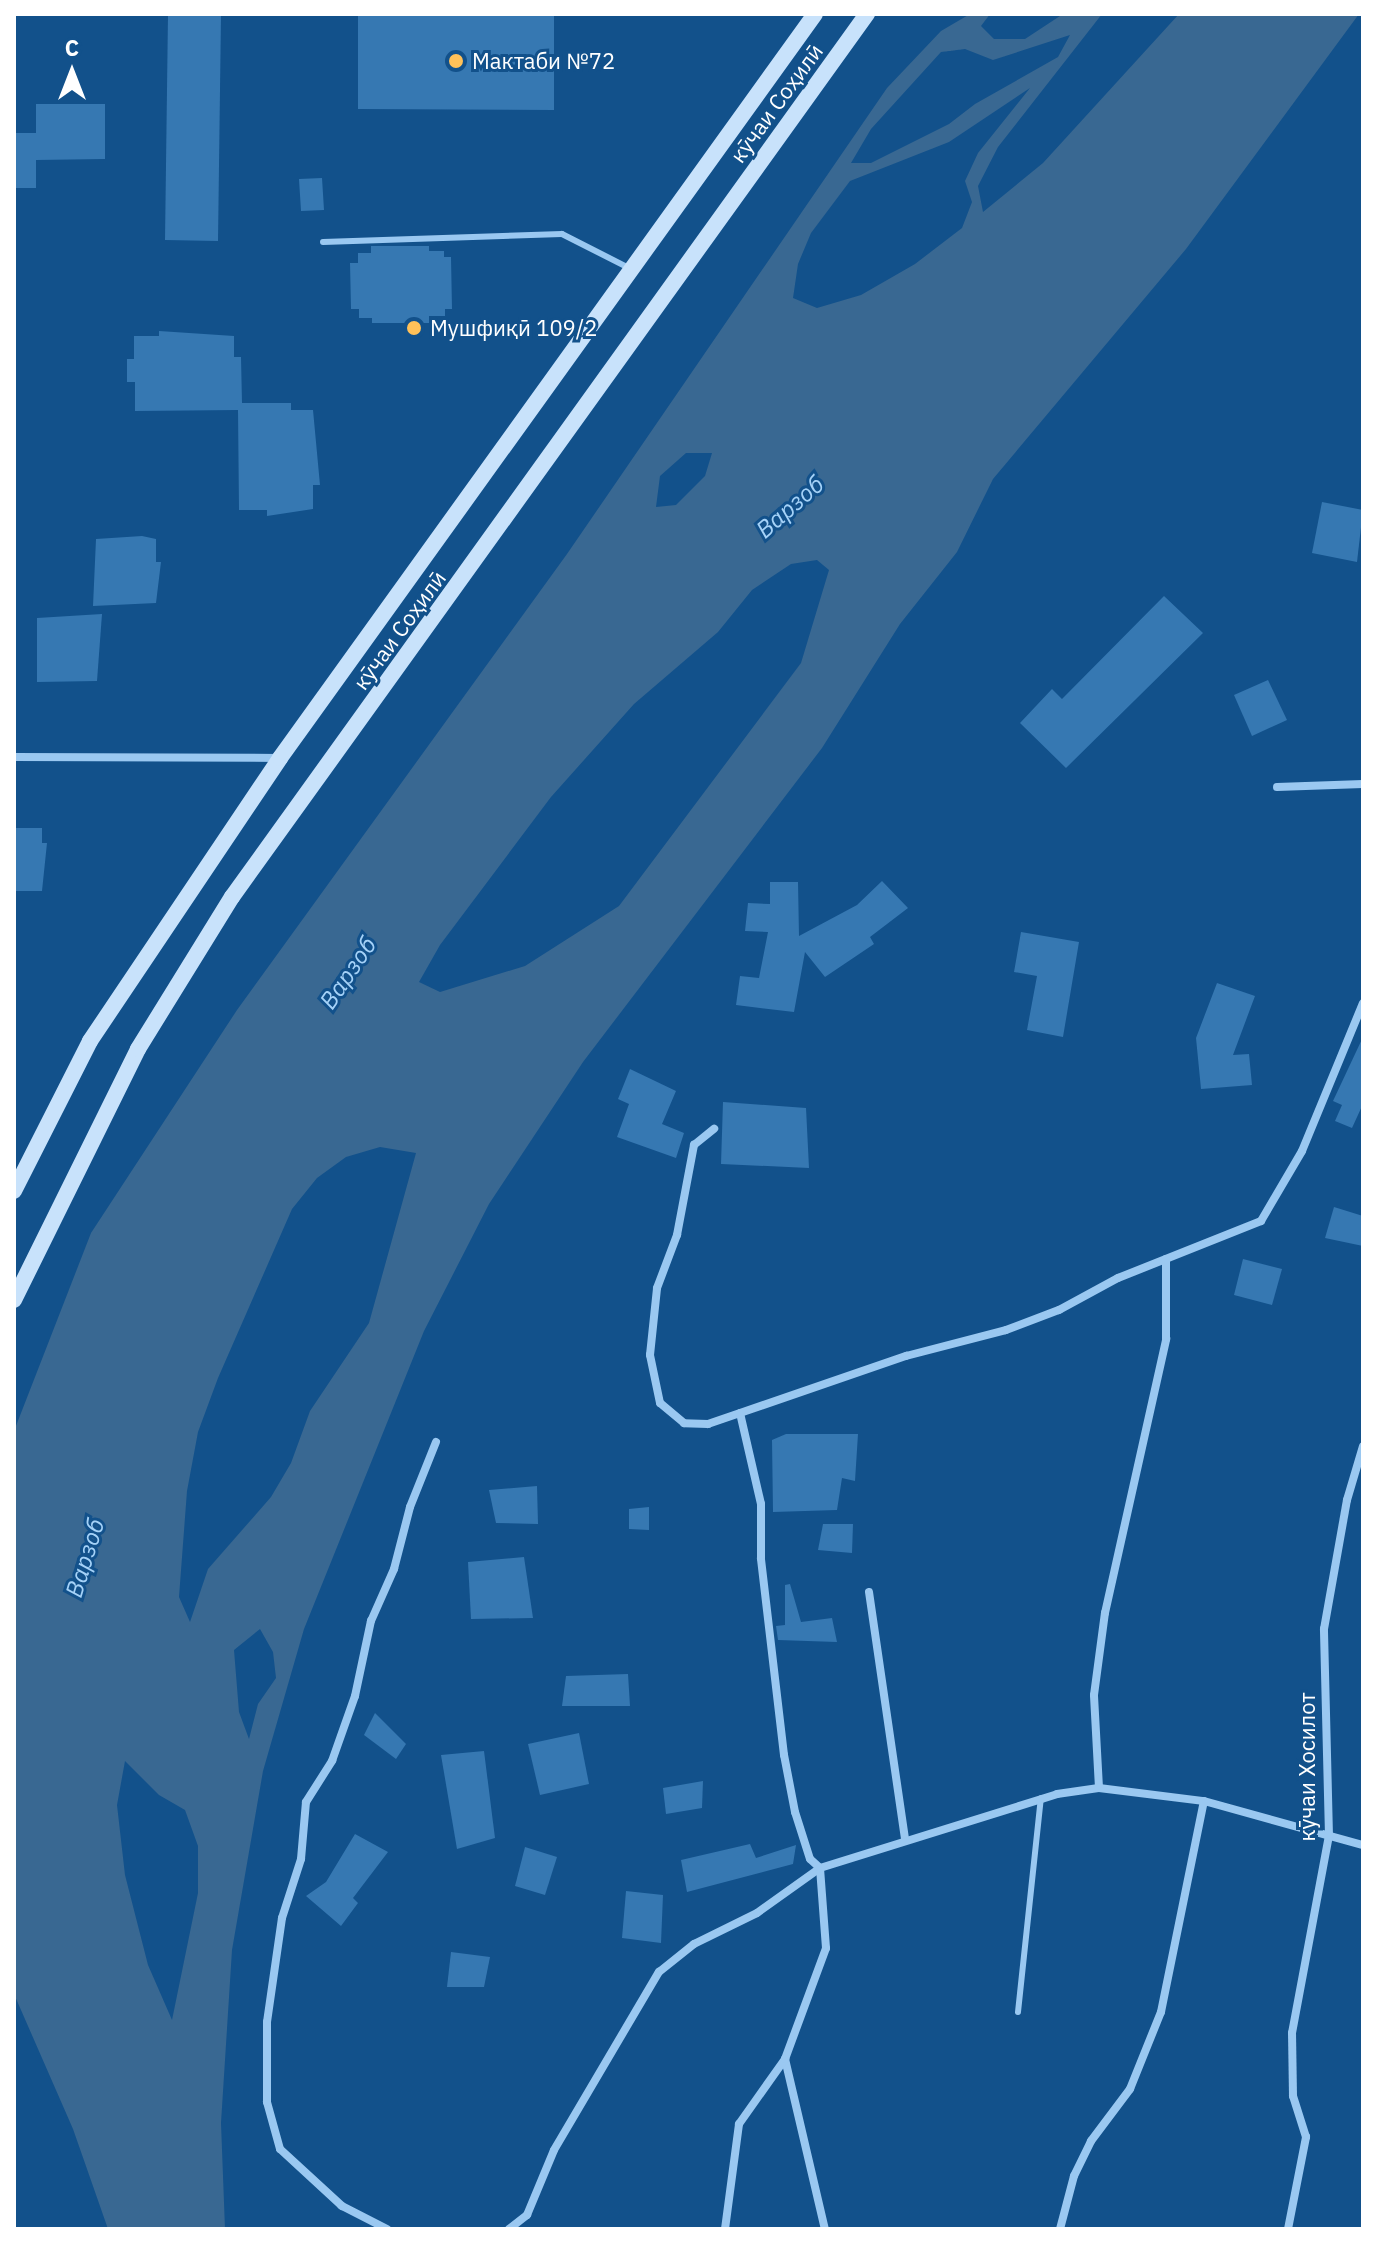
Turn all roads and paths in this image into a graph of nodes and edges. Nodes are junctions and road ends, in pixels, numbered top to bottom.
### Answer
1 (815, 14) edge
2 (867, 14) edge
3 (323, 242) dead end
4 (631, 269) junction
5 (14, 757) edge
6 (280, 758) junction
7 (1363, 784) edge
8 (1277, 787) dead end
9 (1363, 1003) edge
10 (714, 1129) dead end
11 (14, 1191) edge
12 (1166, 1259) junction
13 (14, 1300) edge
14 (740, 1413) junction
15 (436, 1442) dead end
16 (1363, 1446) edge
17 (869, 1592) dead end
18 (1099, 1788) junction
19 (1041, 1798) junction
20 (1204, 1801) junction
21 (1329, 1836) junction
22 (905, 1838) junction
23 (1363, 1845) edge
24 (820, 1868) junction
25 (1018, 2012) dead end
26 (785, 2059) junction
27 (387, 2229) edge
28 (509, 2229) edge
29 (725, 2229) edge
30 (825, 2229) edge
31 (1060, 2229) edge
32 (1288, 2229) edge

1 - 4 main road, кӯчаи Соҳилӣ
2 - 13 main road, кӯчаи Соҳилӣ
3 - 4 lane
4 - 6 main road, кӯчаи Соҳилӣ
5 - 6 street
6 - 11 main road, кӯчаи Соҳилӣ
7 - 8 street
9 - 12 street
10 - 14 street
12 - 14 street
12 - 18 street
14 - 24 street
15 - 27 street
16 - 21 street, кӯчаи Хосилот
17 - 22 street
18 - 19 street
18 - 20 street
19 - 22 street
19 - 25 lane
20 - 21 street
20 - 31 street
21 - 23 street
21 - 32 street, кӯчаи Хосилот
22 - 24 street
24 - 26 street
24 - 28 street
26 - 29 street
26 - 30 street

